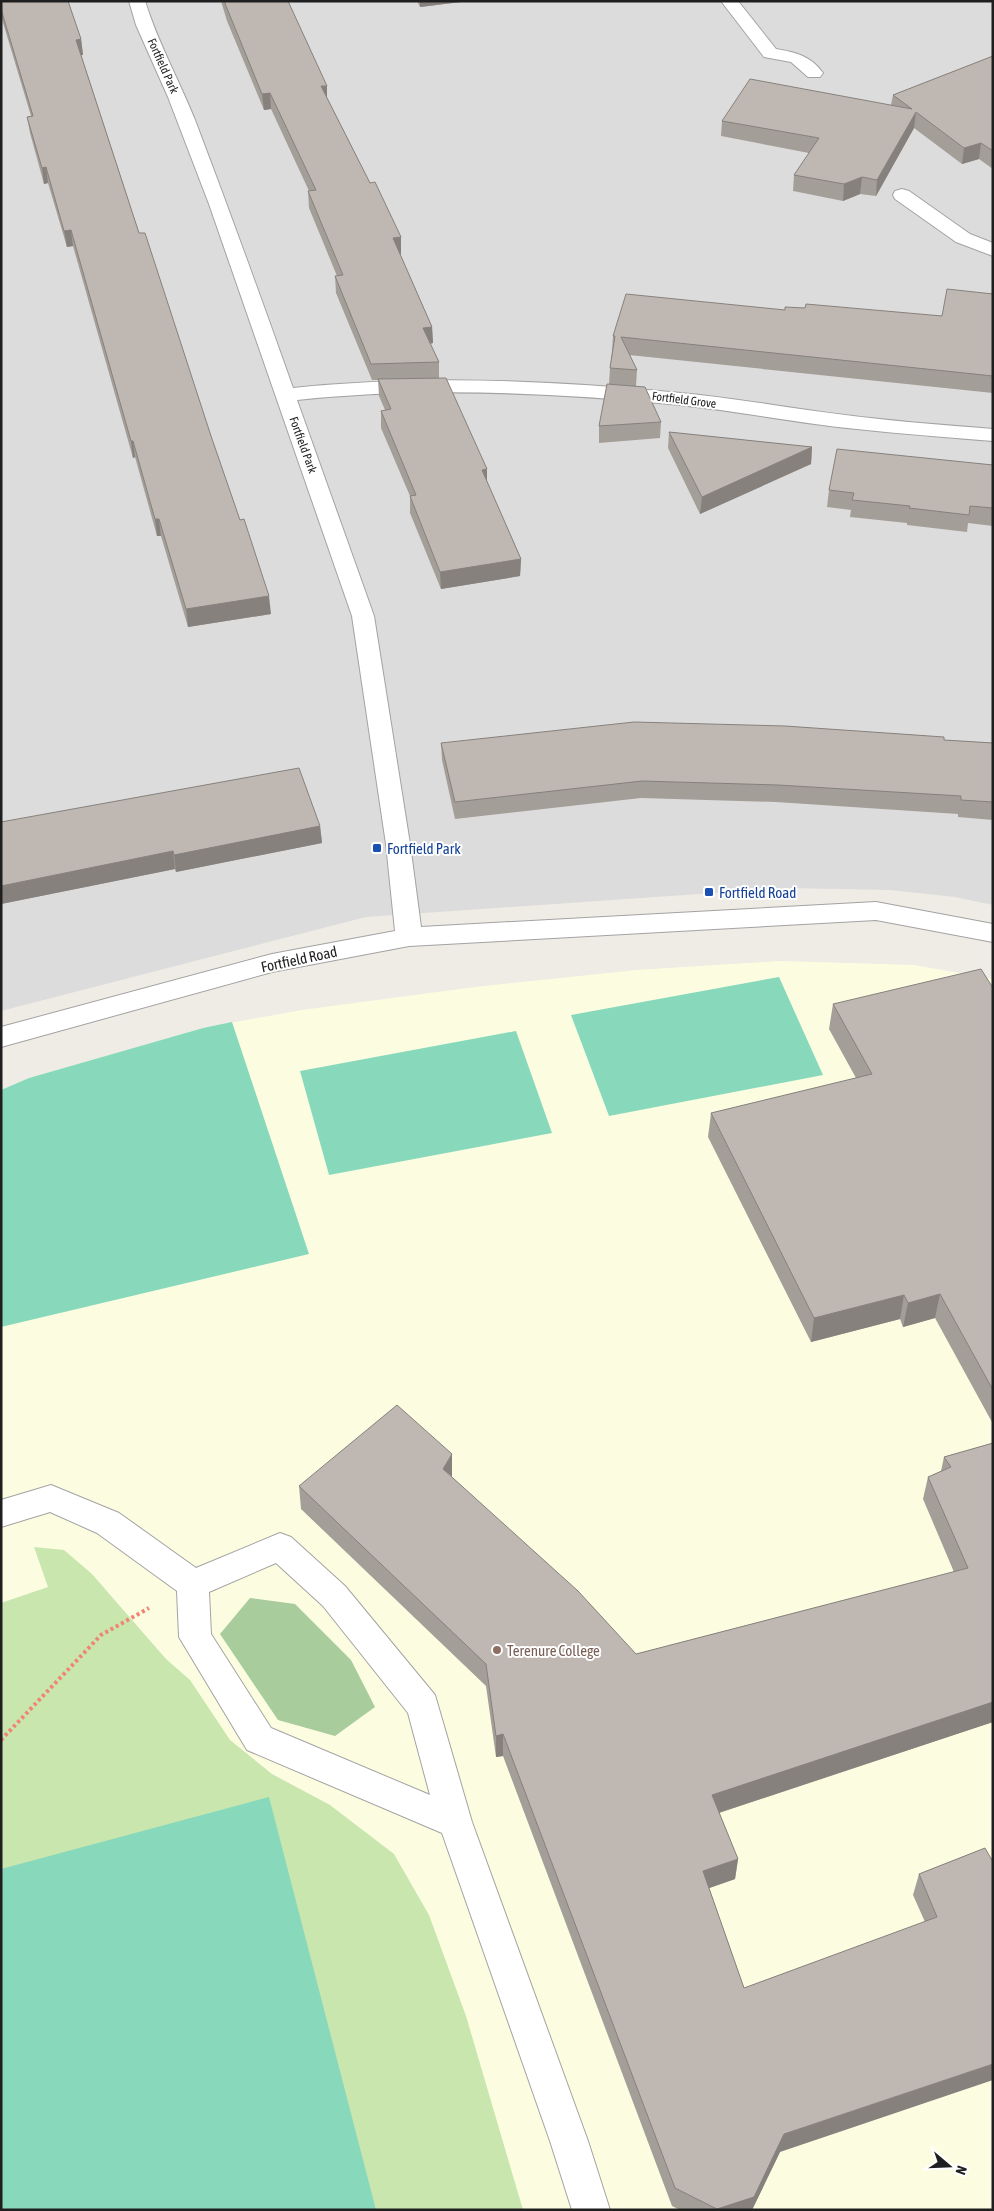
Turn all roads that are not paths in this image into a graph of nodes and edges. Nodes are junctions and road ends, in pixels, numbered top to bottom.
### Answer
1 (729, 1) edge
2 (141, 2) edge
3 (814, 73) dead end
4 (902, 195) dead end
5 (993, 250) edge
6 (285, 395) junction
7 (993, 435) edge
8 (993, 933) edge
9 (409, 937) junction
10 (1, 1037) edge
11 (1, 1514) edge
12 (193, 1584) junction
13 (455, 1822) junction
14 (590, 2210) edge

1 - 3 street
2 - 6 street, Fortfield Park
4 - 5 street
6 - 7 street, Fortfield Grove
6 - 9 street, Fortfield Park
8 - 9 street, Fortfield Road
9 - 10 street, Fortfield Road
11 - 12 street
12 - 13 street
12 - 13 street
13 - 14 street

